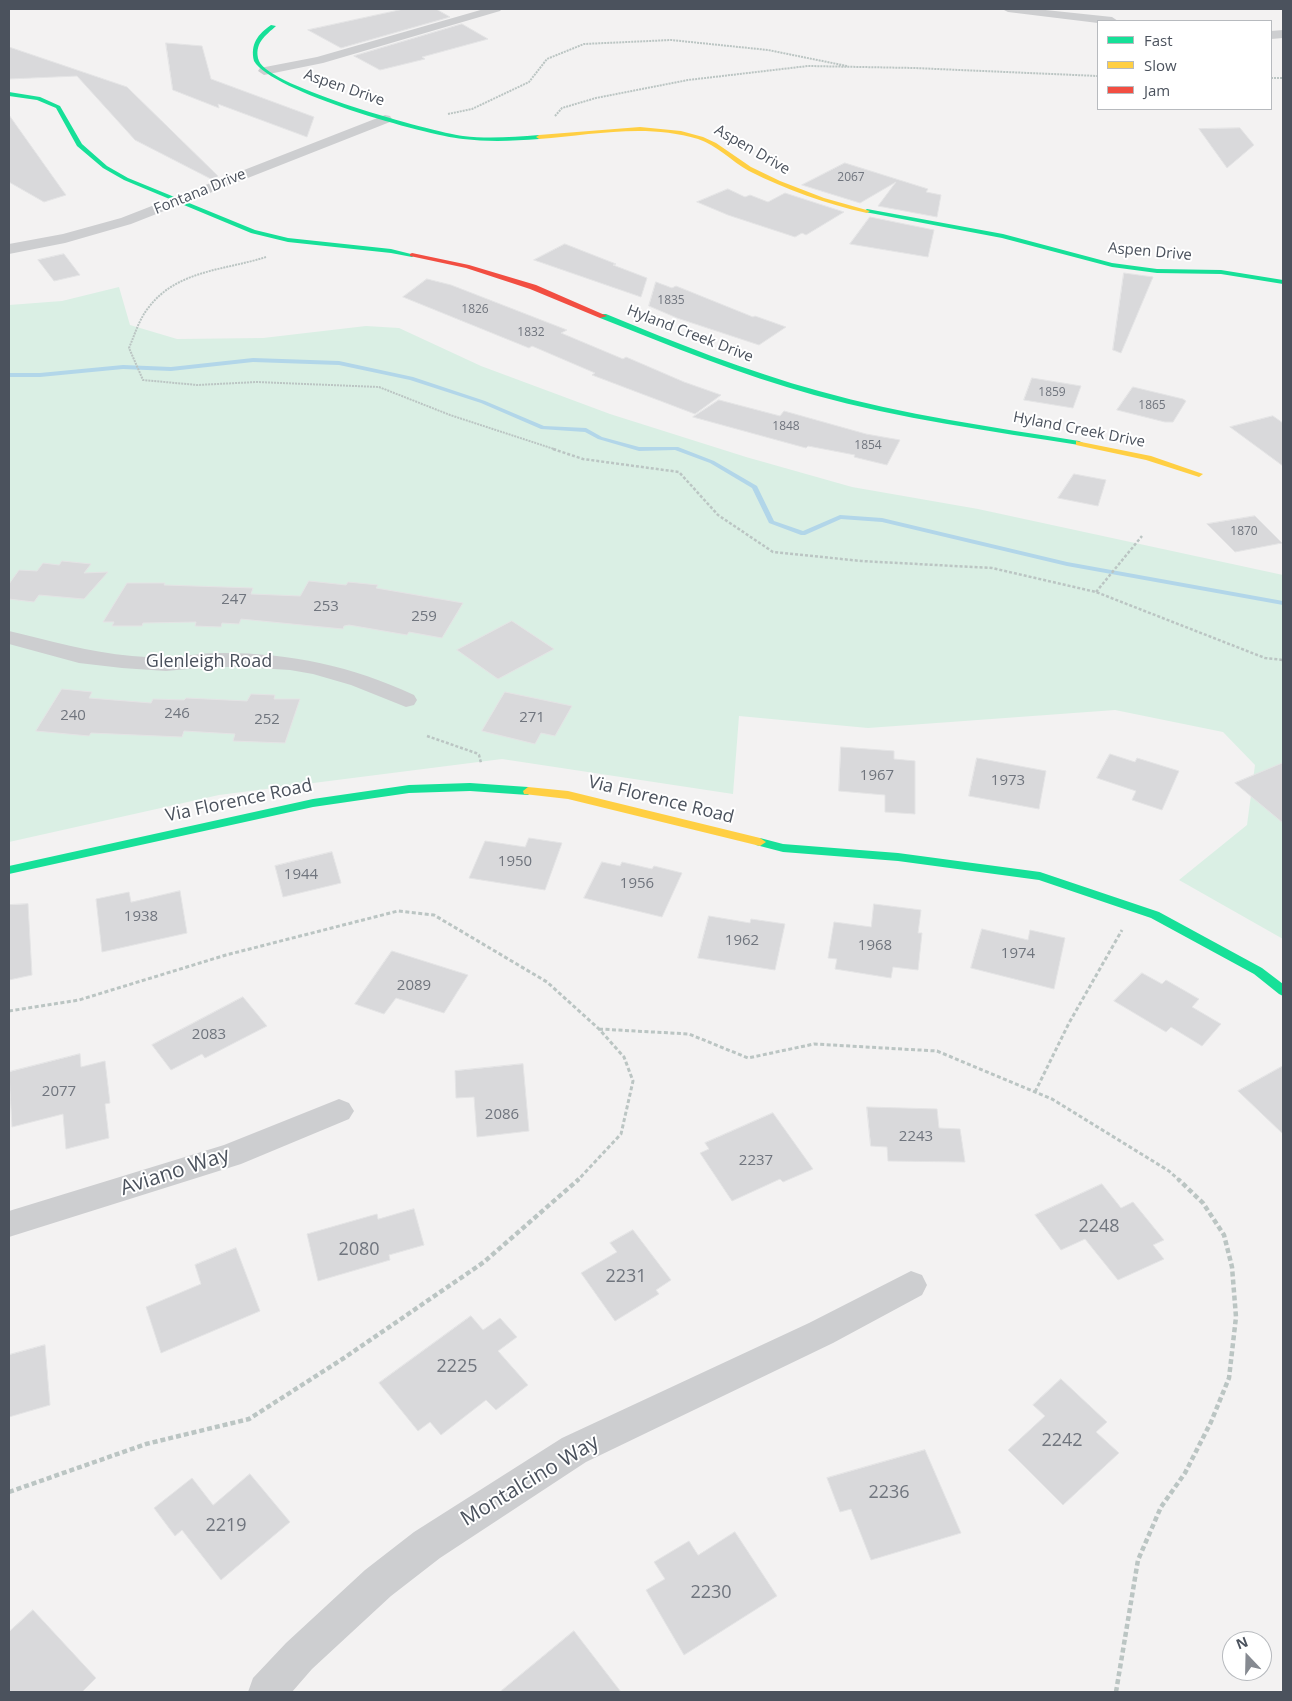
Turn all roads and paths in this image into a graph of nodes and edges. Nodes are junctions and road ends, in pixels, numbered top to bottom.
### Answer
1 (496, 9) edge
2 (1008, 9) edge
3 (1103, 20) edge
4 (273, 26) dead end
5 (855, 67) junction
6 (264, 71) junction
7 (1097, 76) edge
8 (9, 94) edge
9 (446, 114) dead end
10 (553, 118) dead end
11 (385, 119) junction
12 (177, 202) junction
13 (9, 248) edge
14 (267, 256) dead end
15 (1283, 282) edge
16 (1199, 474) dead end
17 (1142, 536) dead end
18 (1096, 592) junction
19 (9, 637) edge
20 (1283, 660) edge
21 (406, 700) dead end
22 (427, 736) dead end
23 (479, 755) dead end
24 (9, 870) edge
25 (1136, 909) junction
26 (1283, 990) edge
27 (9, 1012) edge
28 (599, 1029) junction
29 (1035, 1092) junction
30 (338, 1111) dead end
31 (9, 1224) edge
32 (911, 1285) dead end
33 (9, 1492) edge
34 (267, 1692) edge
35 (1116, 1692) edge

1 - 6 street
2 - 3 street
4 - 6 street
5 - 7 path
5 - 9 path
5 - 10 path
6 - 11 street, Aspen Drive
8 - 12 street, Hyland Creek Drive
11 - 12 street, Fontana Drive
11 - 15 street, Aspen Drive
12 - 13 street, Fontana Drive
12 - 16 street, Hyland Creek Drive
14 - 18 path
17 - 18 path
18 - 20 path
19 - 21 street, Glenleigh Road
22 - 23 path
24 - 25 street, Via Florence Road
25 - 26 street, Via Florence Road
25 - 29 path
27 - 28 path
28 - 29 path
28 - 33 path
29 - 35 path
30 - 31 street, Aviano Way
32 - 34 street, Montalcino Way

